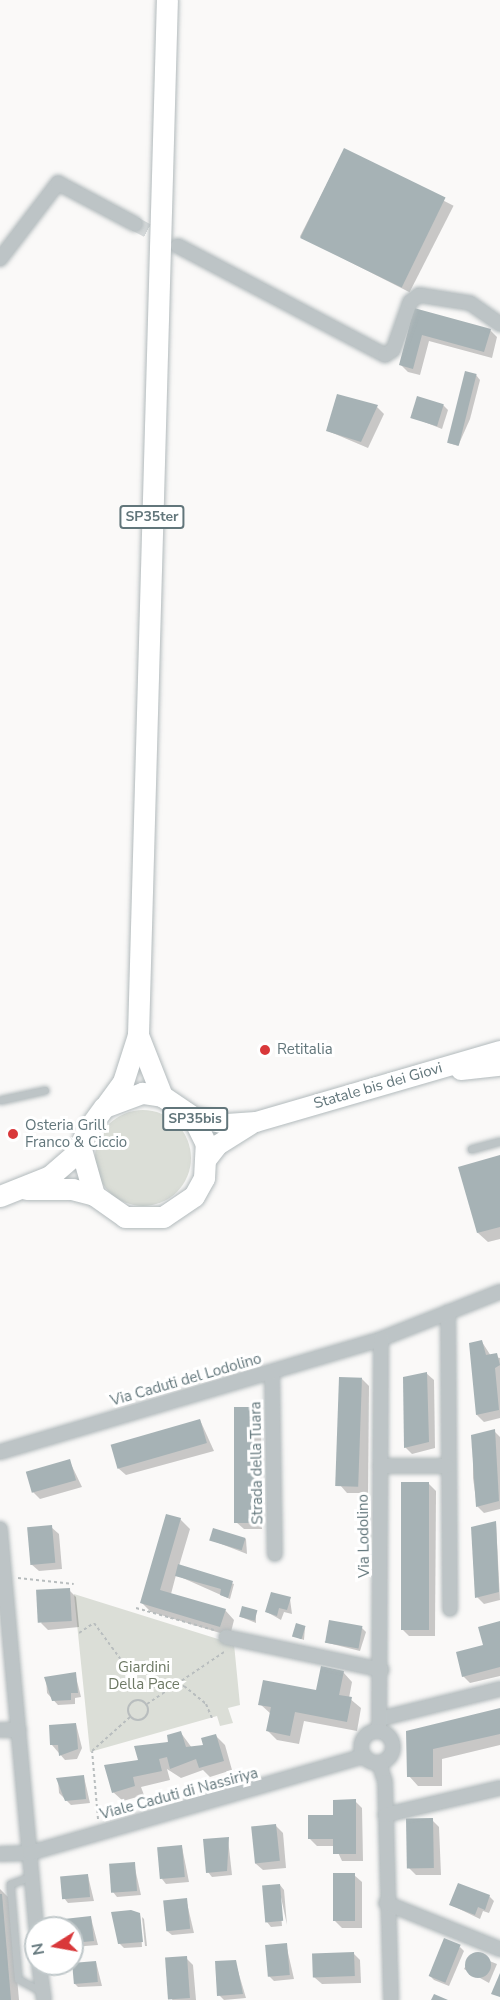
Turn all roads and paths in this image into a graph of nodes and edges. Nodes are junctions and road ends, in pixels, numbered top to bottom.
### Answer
1 (166, 0) edge
2 (135, 224) tunnel mouth
3 (178, 246) tunnel mouth
4 (0, 259) edge
5 (500, 324) edge
6 (138, 1035) junction
7 (500, 1051) edge
8 (500, 1066) edge
9 (428, 1072) junction
10 (45, 1090) dead end
11 (162, 1096) junction
12 (0, 1100) edge
13 (104, 1107) junction
14 (194, 1117) junction
15 (256, 1122) junction
16 (500, 1141) edge
17 (81, 1149) junction
18 (471, 1149) dead end
19 (207, 1160) junction
20 (26, 1189) junction
21 (94, 1195) junction
22 (0, 1196) edge
23 (500, 1292) edge
24 (448, 1312) junction
25 (381, 1339) junction
26 (272, 1372) junction
27 (0, 1452) edge
28 (380, 1466) junction
29 (447, 1466) junction
30 (0, 1530) edge
31 (275, 1554) dead end
32 (15, 1578) dead end
33 (75, 1584) dead end
34 (136, 1608) dead end
35 (450, 1609) dead end
36 (79, 1633) dead end
37 (232, 1640) junction
38 (382, 1670) junction
39 (173, 1685) junction
40 (500, 1689) edge
41 (147, 1704) junction
42 (130, 1717) junction
43 (212, 1718) dead end
44 (381, 1725) junction
45 (0, 1730) edge
46 (19, 1730) junction
47 (364, 1756) junction
48 (379, 1763) junction
49 (500, 1788) edge
50 (385, 1815) junction
51 (99, 1833) junction
52 (30, 1852) junction
53 (0, 1854) edge
54 (32, 1876) junction
55 (386, 1904) junction
56 (35, 1916) edge
57 (500, 1949) edge
58 (40, 1976) edge
59 (43, 1996) edge
60 (391, 2000) edge

1 - 6 main road, SP35ter
2 - 4 street
3 - 5 street
6 - 11 main road, SP35ter
6 - 13 main road, SP35ter
7 - 9 main road, Statale bis dei Giovi / SP35bis
8 - 9 main road
9 - 15 main road, Statale bis dei Giovi / SP35bis
10 - 12 lane
11 - 13 main road, SP35bis
11 - 14 main road, Statale bis dei Giovi / SP35bis
13 - 17 main road
14 - 15 main road, Statale bis dei Giovi / SP35bis
14 - 19 main road, SP35bis
15 - 19 main road, Statale bis dei Giovi / SP35bis
16 - 18 lane
17 - 20 main road
17 - 21 main road
19 - 21 main road, Statale bis dei Giovi / SP35bis
20 - 21 main road
20 - 22 main road
23 - 24 street
24 - 25 street
24 - 29 street
25 - 26 street, Via Caduti del Lodolino
25 - 28 street, Via Lodolino
26 - 27 street, Via Caduti del Lodolino
26 - 31 street, Strada della Tuara
28 - 29 street
28 - 38 street, Via Lodolino
29 - 35 street
30 - 46 street
32 - 33 path
34 - 37 path
36 - 39 path
37 - 38 street
37 - 39 path
38 - 44 street, Via Lodolino
39 - 41 path
39 - 43 path
40 - 44 street
41 - 42 path
41 - 42 path
42 - 51 path
44 - 47 street
44 - 48 street
45 - 46 street
46 - 52 street
47 - 48 street
47 - 51 street, Viale Caduti di Nassiriya
48 - 50 street
49 - 50 street
50 - 55 street
51 - 52 street, Viale Caduti di Nassiriya
52 - 53 street, Viale Caduti di Nassiriya
52 - 54 street
54 - 56 street
54 - 59 lane
55 - 57 street
55 - 60 street
58 - 59 street

